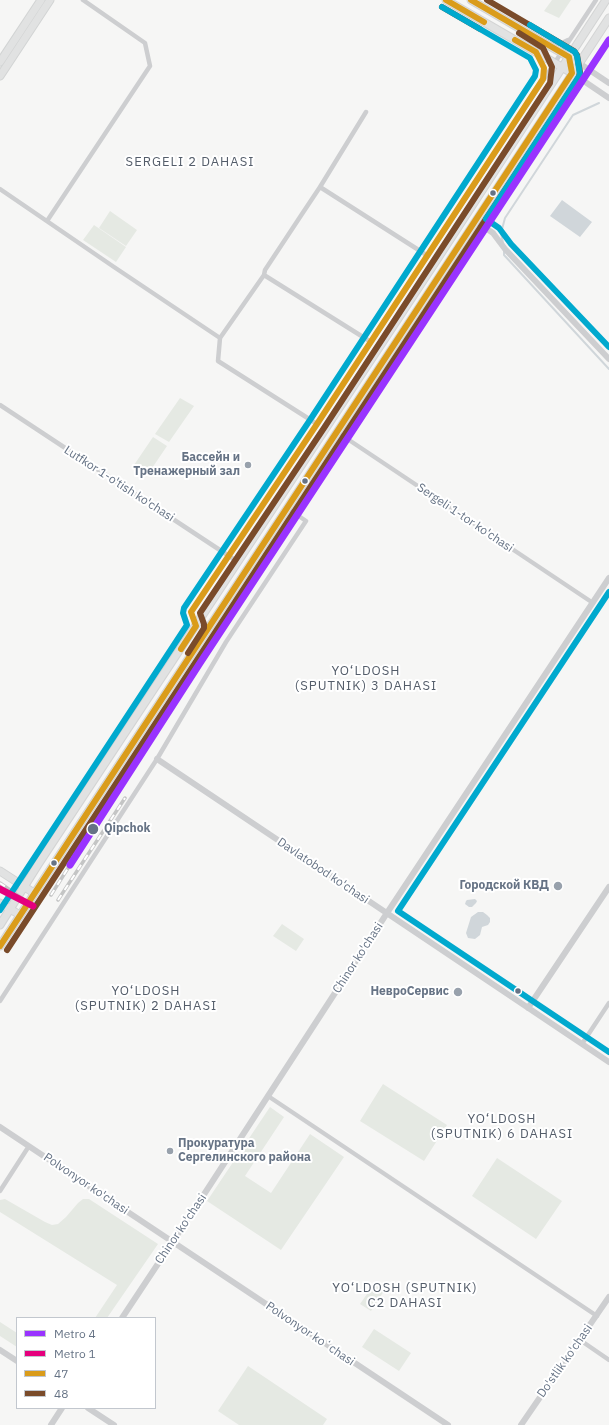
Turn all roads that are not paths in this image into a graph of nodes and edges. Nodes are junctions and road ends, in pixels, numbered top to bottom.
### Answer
1 (41, 0) edge
2 (50, 0) edge
3 (83, 0) edge
4 (446, 0) edge
5 (471, 0) edge
6 (596, 0) edge
7 (606, 0) edge
8 (609, 18) edge
9 (570, 40) junction
10 (543, 42) junction
11 (536, 52) junction
12 (561, 53) junction
13 (569, 57) junction
14 (0, 62) edge
15 (554, 63) junction
16 (579, 63) junction
17 (562, 68) junction
18 (572, 74) junction
19 (0, 76) edge
20 (543, 79) junction
21 (606, 81) edge
22 (597, 90) junction
23 (609, 98) edge
24 (366, 112) dead end
25 (320, 186) junction
26 (0, 189) edge
27 (480, 193) junction
28 (490, 200) junction
29 (47, 221) junction
30 (475, 221) junction
31 (428, 256) junction
32 (264, 275) junction
33 (220, 338) junction
34 (371, 342) junction
35 (609, 359) edge
36 (0, 405) edge
37 (317, 424) junction
38 (337, 432) junction
39 (290, 483) junction
40 (300, 489) junction
41 (287, 508) junction
42 (229, 556) junction
43 (238, 562) junction
44 (609, 578) edge
45 (592, 603) junction
46 (196, 626) junction
47 (205, 633) junction
48 (157, 760) junction
49 (92, 786) junction
50 (101, 792) junction
51 (0, 871) edge
52 (24, 887) junction
53 (609, 887) edge
54 (34, 893) junction
55 (0, 902) edge
56 (10, 909) junction
57 (387, 913) junction
58 (20, 915) junction
59 (0, 925) edge
60 (0, 946) edge
61 (0, 1001) edge
62 (609, 1003) edge
63 (528, 1008) junction
64 (582, 1044) junction
65 (609, 1062) edge
66 (268, 1096) junction
67 (0, 1127) edge
68 (29, 1146) junction
69 (0, 1191) edge
70 (172, 1242) junction
71 (609, 1297) edge
72 (597, 1316) junction
73 (123, 1317) edge
74 (580, 1340) junction
75 (0, 1350) edge
76 (16, 1360) edge
77 (609, 1360) edge
78 (61, 1409) edge
79 (90, 1409) edge
80 (51, 1425) edge
81 (114, 1425) edge
82 (448, 1425) edge
83 (521, 1425) edge

1 - 14 main road
2 - 19 main road
3 - 29 street
4 - 11 main road
5 - 10 main road
6 - 9 street
7 - 13 main road
8 - 16 main road
9 - 10 street
9 - 12 street
10 - 12 main road
11 - 15 main road
11 - 20 street
12 - 13 main road
12 - 15 street
13 - 16 main road
13 - 17 main road
13 - 18 main road
15 - 17 main road
15 - 20 street
16 - 18 main road
16 - 21 street
17 - 18 main road
17 - 27 main road
18 - 22 street
18 - 28 main road
20 - 31 street
21 - 22 street
22 - 23 street
24 - 25 street
25 - 31 street
25 - 32 street
26 - 29 street
27 - 28 main road
27 - 39 main road
28 - 30 main road
29 - 33 street
30 - 35 street
30 - 38 main road
31 - 34 street
32 - 33 street
32 - 34 street
33 - 37 street
34 - 37 street
36 - 42 street, Lutfkor 1-o'tish ko'chasi
37 - 42 street
38 - 40 main road
38 - 45 street, Sergeli 1-tor ko'chasi
39 - 40 main road
39 - 43 main road
40 - 41 main road
41 - 47 main road
41 - 48 street
42 - 43 street, Lutfkor 1-o'tish ko'chasi
42 - 46 street
43 - 46 main road
44 - 45 street, Chinor ko'chasi
45 - 57 street, Chinor ko'chasi
46 - 47 main road
46 - 49 main road
47 - 50 main road
48 - 57 street, Davlatobod ko'chasi
48 - 61 street
49 - 50 main road
49 - 52 main road
50 - 54 main road
51 - 52 main road
52 - 54 main road
52 - 56 main road
53 - 63 street
54 - 58 main road
55 - 56 main road
56 - 58 main road
56 - 59 main road
57 - 63 street, Davlatobod ko'chasi
57 - 66 street, Chinor ko'chasi
58 - 60 main road
62 - 64 street
63 - 64 street, Davlatobod ko'chasi
64 - 65 street, Davlatobod ko'chasi
66 - 70 street, Chinor ko'chasi
66 - 72 street
67 - 68 street, Polvonyor ko'chasi
68 - 69 street
68 - 70 street, Polvonyor ko'chasi
70 - 73 street, Chinor ko'chasi
70 - 82 street, Polvonyor koʻchasi
71 - 72 street, Do'stlik ko'chasi
72 - 74 street, Do'stlik ko'chasi
74 - 77 street
74 - 83 street, Do'stlik ko'chasi
75 - 76 street
78 - 80 street
79 - 81 street

